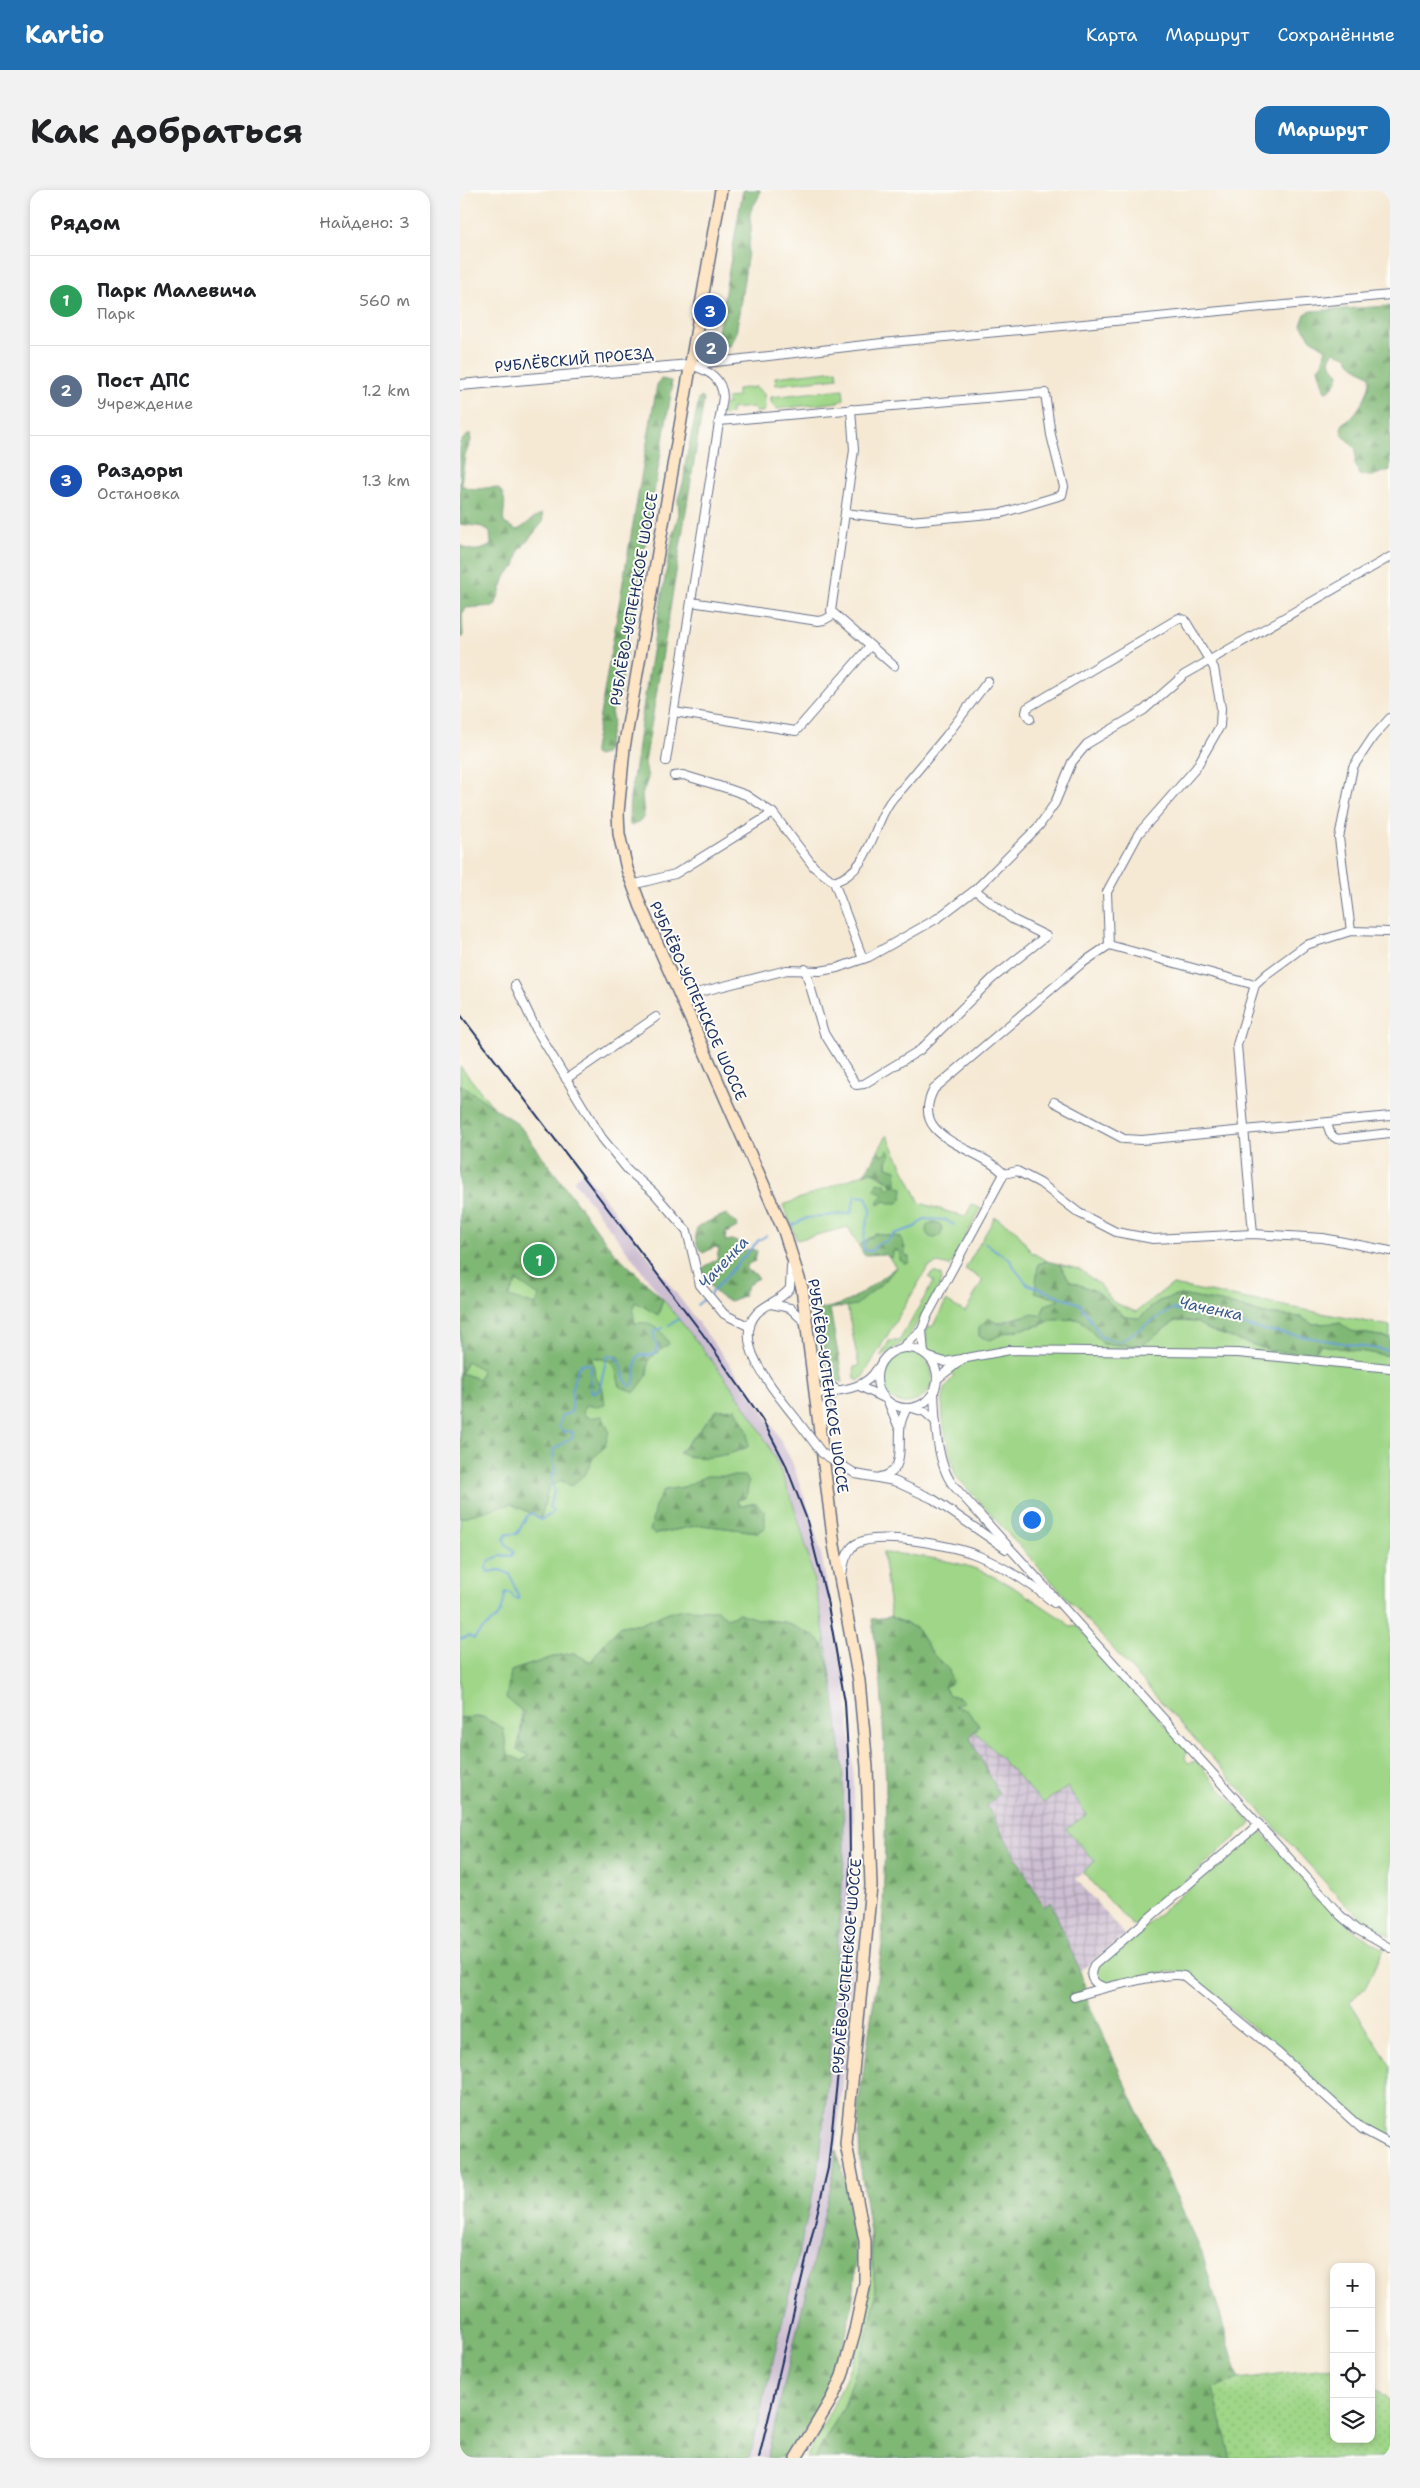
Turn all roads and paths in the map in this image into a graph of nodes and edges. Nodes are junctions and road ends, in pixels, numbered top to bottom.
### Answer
1 (721, 190) edge
2 (1390, 295) edge
3 (690, 365) junction
4 (460, 384) edge
5 (851, 410) junction
6 (719, 421) junction
7 (844, 513) junction
8 (1390, 557) edge
9 (691, 602) junction
10 (833, 615) junction
11 (870, 646) junction
12 (1210, 659) junction
13 (894, 666) dead end
14 (988, 681) dead end
15 (674, 712) junction
16 (1390, 718) edge
17 (1030, 719) dead end
18 (666, 761) dead end
19 (674, 776) dead end
20 (772, 813) junction
21 (834, 882) junction
22 (632, 885) junction
23 (975, 890) junction
24 (1351, 931) junction
25 (1390, 932) edge
26 (1110, 945) junction
27 (863, 959) junction
28 (805, 969) junction
29 (515, 985) dead end
30 (1255, 986) junction
31 (681, 1000) junction
32 (656, 1017) dead end
33 (566, 1078) junction
34 (1054, 1102) dead end
35 (1390, 1116) edge
36 (1327, 1124) junction
37 (1243, 1132) junction
38 (1390, 1133) edge
39 (1004, 1174) junction
40 (1253, 1234) junction
41 (789, 1244) junction
42 (1390, 1252) edge
43 (771, 1304) junction
44 (808, 1325) junction
45 (750, 1327) junction
46 (922, 1330) junction
47 (810, 1345) junction
48 (902, 1348) junction
49 (927, 1355) junction
50 (966, 1357) junction
51 (879, 1365) junction
52 (1390, 1368) edge
53 (937, 1379) junction
54 (859, 1386) junction
55 (837, 1390) junction
56 (934, 1390) junction
57 (815, 1394) junction
58 (886, 1401) junction
59 (909, 1408) junction
60 (936, 1422) junction
61 (900, 1430) junction
62 (822, 1446) junction
63 (876, 1477) junction
64 (1018, 1557) junction
65 (842, 1593) junction
66 (1074, 1619) junction
67 (1258, 1824) junction
68 (1390, 1948) edge
69 (1104, 1987) junction
70 (1074, 1997) dead end
71 (1390, 2144) edge
72 (796, 2458) edge

1 - 3 main road, РУБЛЁВО-УСПЕНСКОЕ ШОССЕ
2 - 3 street
3 - 4 street, РУБЛЁВСКИЙ ПРОЕЗД
3 - 6 street
3 - 22 main road, РУБЛЁВО-УСПЕНСКОЕ ШОССЕ
5 - 6 street
5 - 7 street
5 - 7 street
6 - 9 street
7 - 10 street
8 - 12 street
9 - 10 street
9 - 15 street
10 - 11 street
11 - 13 street
11 - 15 street
12 - 17 street
12 - 23 street
12 - 26 street
14 - 21 street
15 - 18 street
16 - 24 street
19 - 20 street
20 - 21 street
20 - 22 street
21 - 27 street
22 - 31 main road, РУБЛЁВО-УСПЕНСКОЕ ШОССЕ
23 - 27 street
23 - 28 street
24 - 25 street
24 - 30 street
26 - 30 street
26 - 39 street
27 - 28 street
28 - 31 street
29 - 33 street
30 - 37 street
31 - 41 main road, РУБЛЁВО-УСПЕНСКОЕ ШОССЕ
32 - 33 street
33 - 45 street
34 - 37 street
35 - 36 street
36 - 37 street
36 - 38 street
37 - 40 street
39 - 40 street
39 - 46 street
40 - 42 street
41 - 43 street
41 - 44 main road, РУБЛЁВО-УСПЕНСКОЕ ШОССЕ
43 - 44 street
43 - 45 street
44 - 47 main road, РУБЛЁВО-УСПЕНСКОЕ ШОССЕ
45 - 63 street, bridge
46 - 48 street
46 - 49 street
47 - 55 street
47 - 57 main road, РУБЛЁВО-УСПЕНСКОЕ ШОССЕ
48 - 49 street
48 - 51 street
49 - 50 street
49 - 53 street
50 - 52 street
50 - 53 street
51 - 54 street
51 - 58 street
53 - 56 street
54 - 55 street
54 - 58 street
55 - 57 street
55 - 62 street
56 - 59 street
56 - 60 street
57 - 62 main road, РУБЛЁВО-УСПЕНСКОЕ ШОССЕ
58 - 59 street
58 - 61 street
59 - 60 street
59 - 61 street
60 - 64 street
61 - 63 street
62 - 65 main road, РУБЛЁВО-УСПЕНСКОЕ ШОССЕ
63 - 64 street
64 - 66 street
65 - 66 street
65 - 72 main road, РУБЛЁВО-УСПЕНСКОЕ ШОССЕ
66 - 67 street
67 - 68 street
67 - 69 street
69 - 70 street
69 - 71 street

